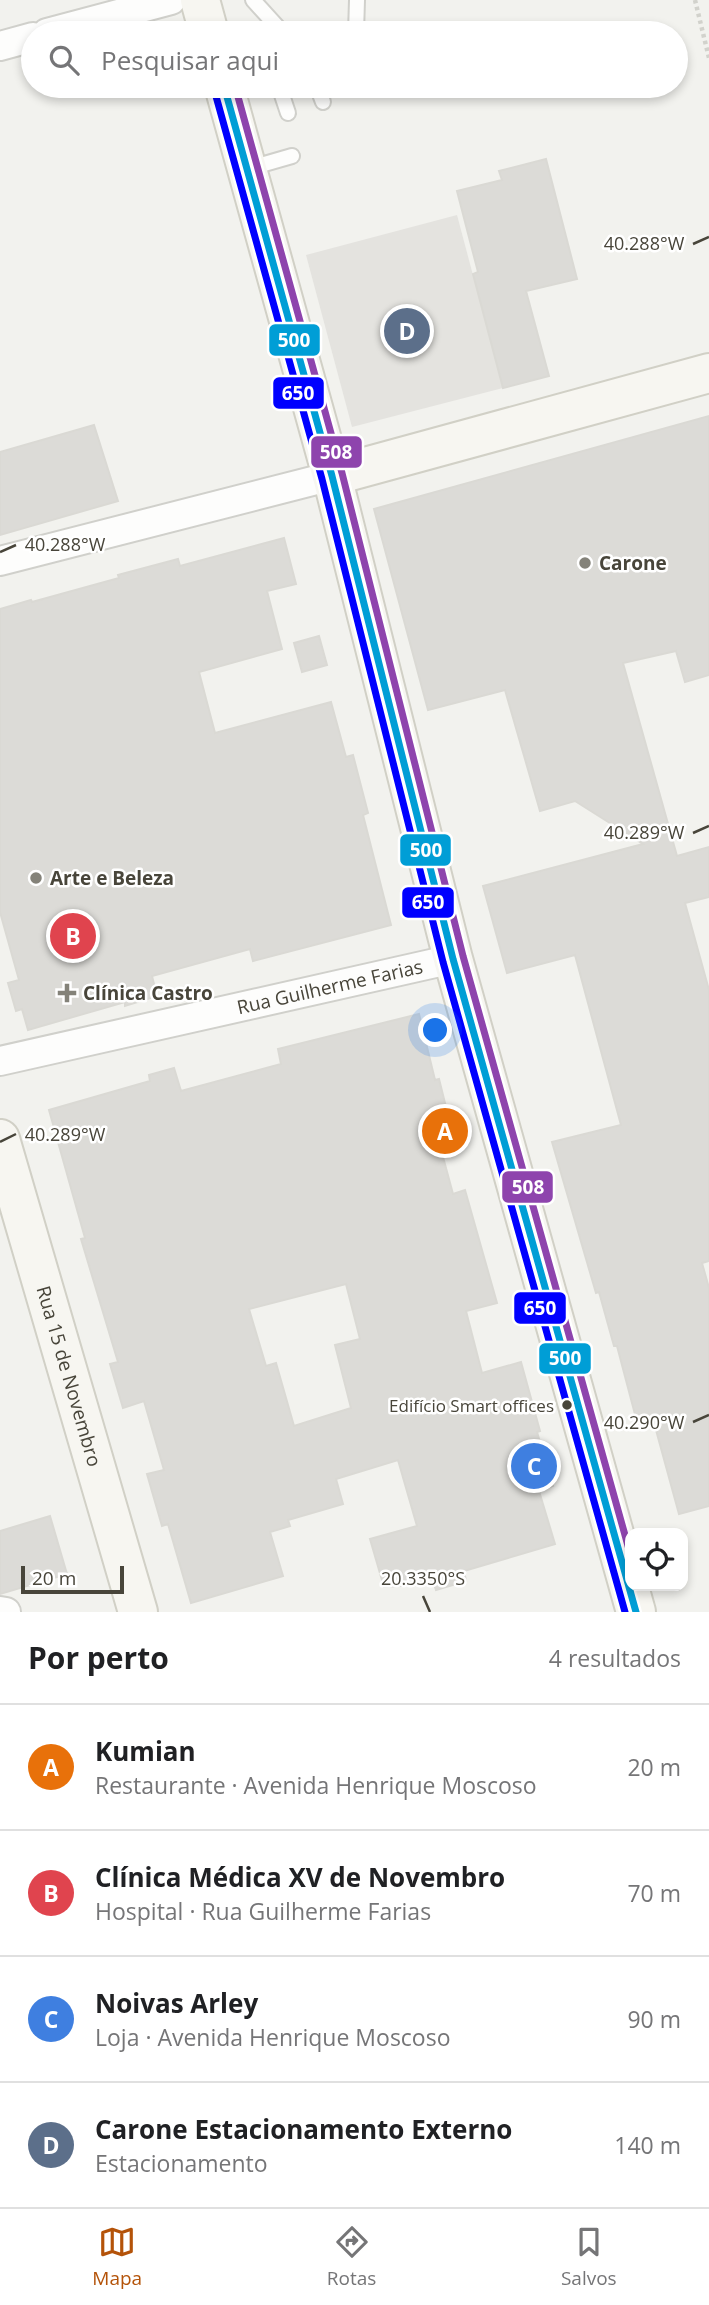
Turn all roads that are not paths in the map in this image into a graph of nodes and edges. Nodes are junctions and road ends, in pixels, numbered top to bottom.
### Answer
1 (171, 0) edge
2 (200, 0) edge
3 (253, 0) edge
4 (357, 0) edge
5 (92, 21) edge
6 (206, 21) edge
7 (272, 21) edge
8 (356, 21) edge
9 (21, 40) edge
10 (0, 46) edge
11 (229, 98) edge
12 (283, 98) edge
13 (322, 98) edge
14 (323, 102) dead end
15 (288, 113) dead end
16 (292, 156) dead end
17 (246, 169) junction
18 (709, 373) edge
19 (332, 477) junction
20 (0, 561) edge
21 (453, 959) junction
22 (0, 1061) edge
23 (0, 1139) edge
24 (0, 1611) edge
25 (6, 1612) edge
26 (138, 1612) edge
27 (636, 1612) edge

1 - 5 street
2 - 6 main road
3 - 7 lane
4 - 8 lane
9 - 10 street
11 - 17 main road
12 - 15 lane
13 - 14 lane
16 - 17 lane
17 - 19 main road
18 - 19 main road
19 - 20 street
19 - 21 main road
21 - 22 street, Rua Guilherme Farias
21 - 27 main road
23 - 26 main road, Rua 15 de Novembro
24 - 25 street

